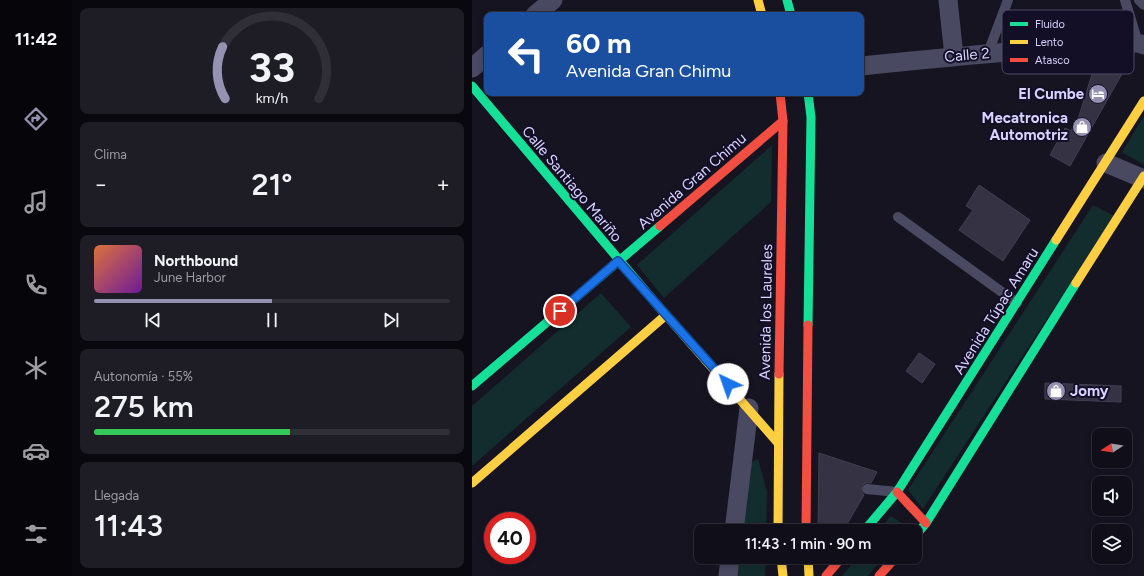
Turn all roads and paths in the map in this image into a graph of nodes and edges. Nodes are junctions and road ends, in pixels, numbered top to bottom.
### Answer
1 (553, 0) edge
2 (758, 0) edge
3 (787, 0) edge
4 (948, 0) edge
5 (1008, 0) edge
6 (1125, 0) edge
7 (1139, 0) edge
8 (1144, 5) edge
9 (1004, 10) edge
10 (1129, 10) edge
11 (539, 12) edge
12 (761, 12) edge
13 (790, 12) edge
14 (1002, 16) edge
15 (1134, 25) edge
16 (1141, 44) edge
17 (1002, 52) edge
18 (988, 53) junction
19 (954, 56) junction
20 (484, 58) edge
21 (864, 66) edge
22 (472, 68) edge
23 (472, 86) edge
24 (780, 96) edge
25 (808, 96) edge
26 (1144, 101) edge
27 (783, 120) junction
28 (1106, 163) junction
29 (1143, 178) edge
30 (898, 217) dead end
31 (618, 261) junction
32 (1018, 303) junction
33 (666, 315) junction
34 (472, 386) edge
35 (749, 408) junction
36 (778, 443) junction
37 (472, 483) edge
38 (867, 489) dead end
39 (897, 492) junction
40 (926, 523) junction
41 (735, 524) edge
42 (778, 524) edge
43 (806, 524) edge
44 (870, 524) edge
45 (922, 528) edge
46 (729, 564) edge
47 (782, 564) edge
48 (808, 564) edge
49 (834, 564) edge
50 (890, 564) edge
51 (728, 576) edge
52 (783, 576) edge
53 (809, 576) edge
54 (826, 576) edge
55 (879, 576) edge

1 - 11 street
2 - 12 main road
3 - 13 main road
4 - 19 street
5 - 9 lane
6 - 10 lane
7 - 8 lane
14 - 18 lane
15 - 16 lane
17 - 18 street, Calle 2
18 - 19 street, Calle 2
19 - 21 street, Calle 2
20 - 22 street
23 - 31 main road, Calle Santiago Mariño
24 - 27 main road, Avenida los Laureles
25 - 43 main road
26 - 28 main road, Avenida Túpac Amaru
27 - 31 main road, Avenida Gran Chimu
27 - 36 main road, Avenida los Laureles
28 - 29 street
28 - 32 main road, Avenida Túpac Amaru
29 - 40 main road
30 - 32 lane
31 - 33 main road, Calle Santiago Mariño
31 - 34 main road, Avenida Gran Chimu
32 - 39 main road, Avenida Túpac Amaru
33 - 35 main road, Calle Santiago Mariño
33 - 37 main road
35 - 36 main road, Calle Santiago Mariño
35 - 41 street
36 - 42 main road, Avenida los Laureles
38 - 39 lane
39 - 40 main road
39 - 44 main road, Avenida Túpac Amaru
40 - 45 main road
46 - 51 street
47 - 52 main road
48 - 53 main road
49 - 54 main road
50 - 55 main road

